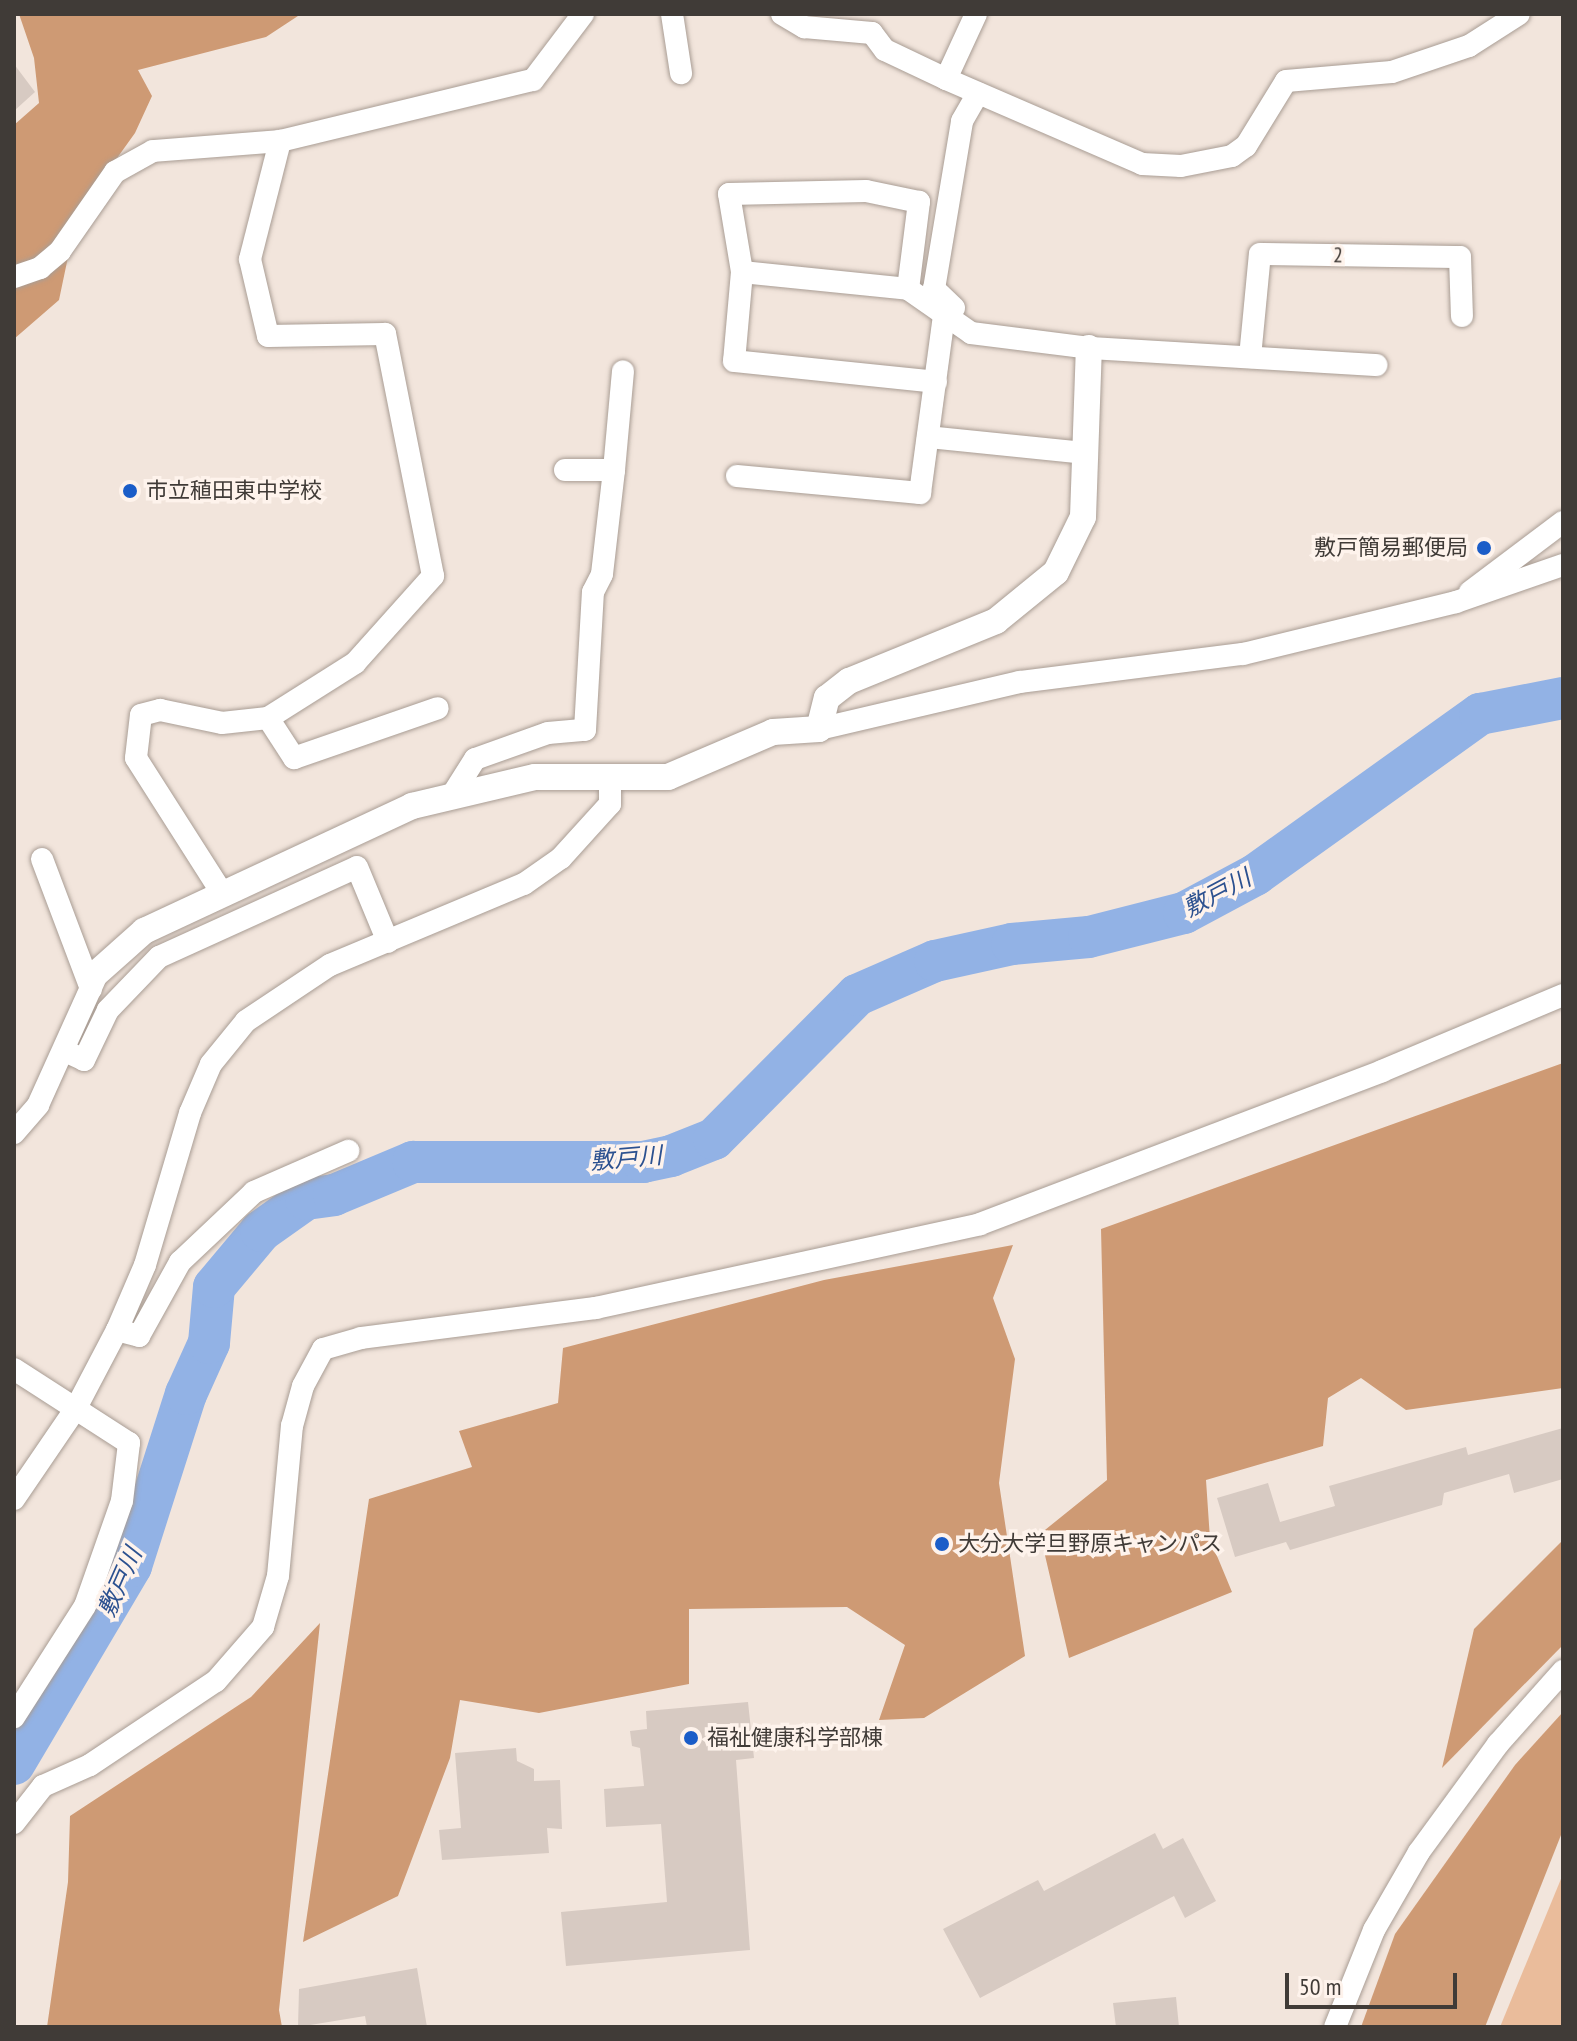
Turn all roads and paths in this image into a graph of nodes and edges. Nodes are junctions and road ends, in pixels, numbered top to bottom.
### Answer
1 (583, 14) edge
2 (672, 14) edge
3 (782, 14) edge
4 (976, 14) edge
5 (1519, 14) edge
6 (681, 73) dead end
7 (946, 79) junction
8 (978, 93) junction
9 (280, 141) junction
10 (742, 272) junction
11 (14, 277) edge
12 (908, 289) junction
13 (1462, 316) dead end
14 (949, 318) junction
15 (1089, 348) junction
16 (1250, 357) junction
17 (1376, 365) dead end
18 (623, 371) dead end
19 (936, 382) junction
20 (928, 437) junction
21 (1085, 453) junction
22 (565, 470) dead end
23 (614, 470) junction
24 (737, 476) dead end
25 (1563, 522) edge
26 (1563, 565) edge
27 (1456, 602) junction
28 (438, 708) dead end
29 (268, 718) junction
30 (819, 729) junction
31 (610, 779) junction
32 (451, 797) junction
33 (42, 859) dead end
34 (222, 893) junction
35 (388, 942) junction
36 (94, 980) junction
37 (1563, 995) edge
38 (65, 1051) junction
39 (14, 1133) edge
40 (348, 1151) dead end
41 (117, 1330) junction
42 (14, 1369) edge
43 (76, 1408) junction
44 (14, 1499) edge
45 (1563, 1671) edge
46 (14, 1717) edge
47 (14, 1823) edge
48 (1335, 2027) edge

1 - 9 street
2 - 6 street
3 - 7 street
4 - 7 street
5 - 8 street
7 - 8 street
8 - 14 street
9 - 11 street
9 - 29 street
10 - 12 street
10 - 12 street
10 - 19 street
12 - 14 street
13 - 16 street, 2
14 - 15 street
14 - 19 street
15 - 16 street
15 - 21 street
16 - 17 street
18 - 23 street
19 - 20 street
20 - 21 street
20 - 24 street
21 - 30 street
22 - 23 street
23 - 32 street
25 - 27 street
26 - 27 street
27 - 30 street
28 - 29 street
29 - 34 street
30 - 31 street
31 - 32 street
31 - 35 street
32 - 34 street
33 - 36 street
34 - 36 street
35 - 38 street
35 - 41 street
36 - 38 street
37 - 47 street
38 - 39 street
40 - 41 street
41 - 43 street
42 - 43 street
43 - 44 street
43 - 46 street
45 - 48 street

